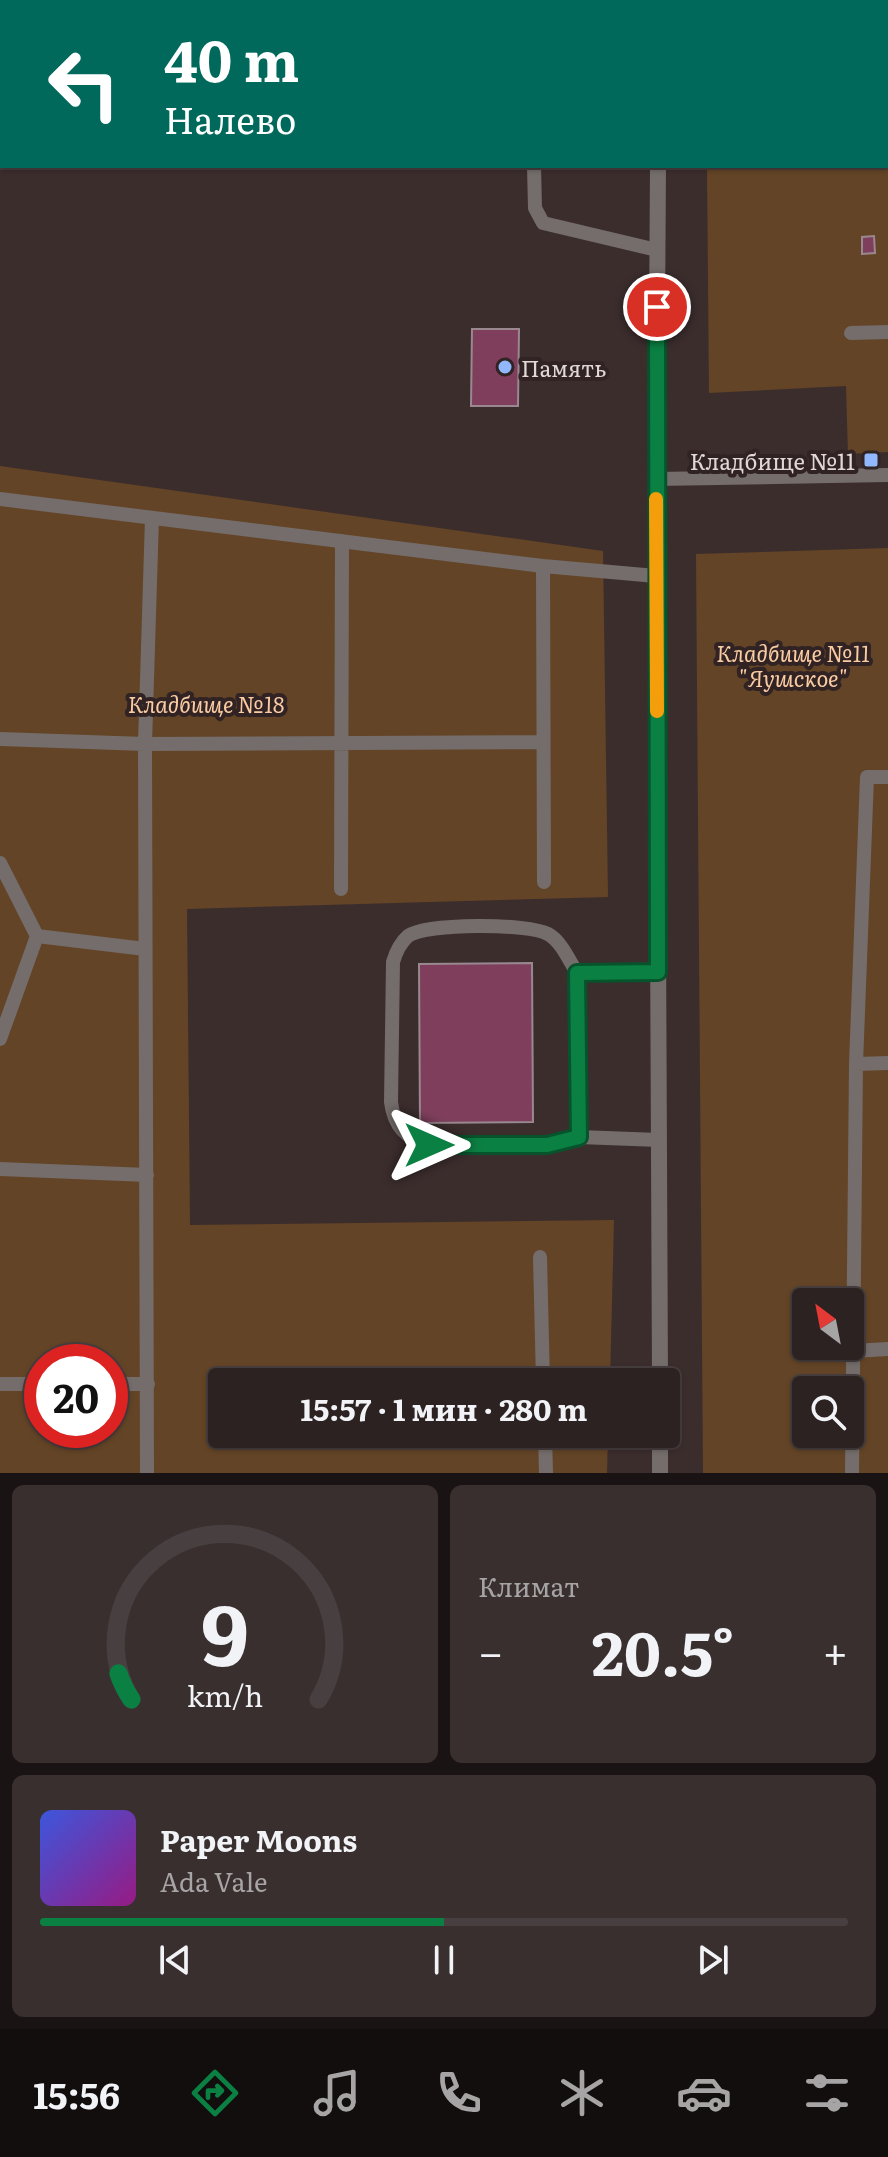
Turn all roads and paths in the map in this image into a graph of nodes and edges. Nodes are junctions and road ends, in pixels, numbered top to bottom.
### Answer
1 (534, 168) edge
2 (658, 168) edge
3 (657, 250) junction
4 (888, 332) edge
5 (851, 333) dead end
6 (888, 475) edge
7 (656, 479) junction
8 (0, 499) edge
9 (152, 518) junction
10 (342, 541) junction
11 (543, 566) junction
12 (656, 576) junction
13 (0, 739) edge
14 (542, 742) junction
15 (342, 743) junction
16 (145, 744) junction
17 (888, 777) edge
18 (0, 863) edge
19 (544, 882) dead end
20 (341, 889) dead end
21 (37, 936) junction
22 (145, 949) junction
23 (658, 972) junction
24 (577, 973) junction
25 (0, 1039) edge
26 (888, 1063) edge
27 (856, 1064) junction
28 (579, 1137) junction
29 (659, 1140) junction
30 (0, 1169) edge
31 (147, 1175) junction
32 (540, 1257) dead end
33 (854, 1288) edge
34 (888, 1349) edge
35 (864, 1350) edge
36 (853, 1360) edge
37 (543, 1368) edge
38 (660, 1368) edge
39 (0, 1384) edge
40 (24, 1384) edge
41 (128, 1384) edge
42 (148, 1384) junction
43 (545, 1448) edge
44 (660, 1448) edge
45 (147, 1473) edge
46 (546, 1473) edge
47 (660, 1473) edge
48 (852, 1473) edge

1 - 3 lane
2 - 3 street
3 - 7 street
4 - 5 lane
6 - 7 lane
7 - 12 street
8 - 9 lane
9 - 10 lane
9 - 16 lane
10 - 11 lane
10 - 15 lane
11 - 12 lane
11 - 14 lane
12 - 23 street
13 - 16 lane
14 - 15 lane
14 - 19 lane
15 - 16 lane
15 - 20 lane
16 - 22 lane
17 - 27 lane
18 - 21 lane
21 - 22 lane
21 - 25 lane
22 - 31 lane
23 - 24 lane
23 - 29 street
24 - 28 lane
24 - 28 lane
26 - 27 lane
27 - 33 lane
28 - 29 lane
29 - 38 street
30 - 31 lane
31 - 42 lane
32 - 37 lane
34 - 35 lane
36 - 48 lane
39 - 40 lane
41 - 42 lane
42 - 45 lane
43 - 46 lane
44 - 47 street

